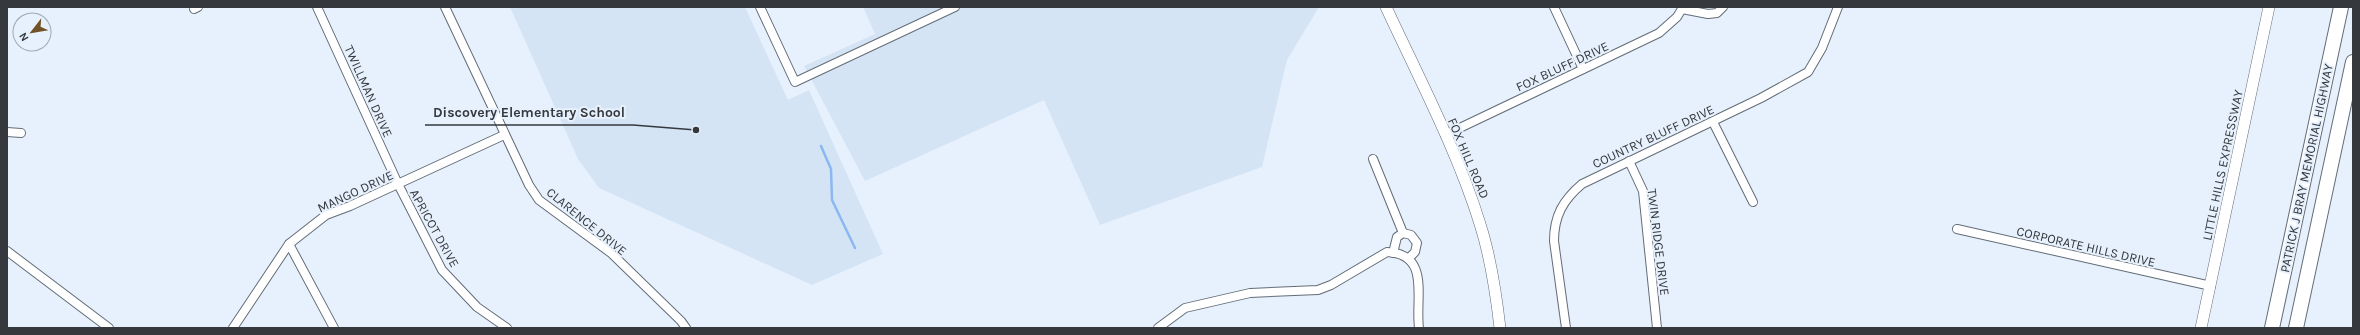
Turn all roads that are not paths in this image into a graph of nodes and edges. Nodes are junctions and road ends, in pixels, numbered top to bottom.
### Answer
1 (317, 7) edge
2 (445, 7) edge
3 (760, 7) edge
4 (955, 7) edge
5 (1386, 7) edge
6 (1554, 7) edge
7 (1723, 7) edge
8 (1838, 7) edge
9 (2268, 7) edge
10 (2341, 7) edge
11 (1683, 8) edge
12 (2353, 62) edge
13 (1583, 69) junction
14 (1713, 122) junction
15 (7, 132) edge
16 (21, 133) dead end
17 (504, 135) junction
18 (1445, 135) junction
19 (1373, 159) dead end
20 (1629, 161) junction
21 (398, 184) junction
22 (1753, 202) dead end
23 (1957, 229) dead end
24 (1403, 233) junction
25 (289, 244) junction
26 (7, 251) edge
27 (1393, 252) junction
28 (1409, 258) junction
29 (2211, 286) junction
30 (109, 328) edge
31 (233, 328) edge
32 (334, 328) edge
33 (507, 328) edge
34 (686, 328) edge
35 (1158, 328) edge
36 (1419, 328) edge
37 (1500, 328) edge
38 (1566, 328) edge
39 (1657, 328) edge
40 (2202, 328) edge
41 (2272, 328) edge
42 (2296, 328) edge

1 - 21 street, TWILLMAN DRIVE
2 - 17 street, CLARENCE DRIVE
3 - 4 street
5 - 18 street, FOX HILL ROAD
6 - 13 street
7 - 11 street, FOX BLUFF DRIVE
8 - 14 street, COUNTRY BLUFF DRIVE
9 - 29 street, LITTLE HILLS EXPRESSWAY
10 - 41 highway, PATRICK J BRAY MEMORIAL HIGHWAY
11 - 13 street, FOX BLUFF DRIVE
12 - 42 highway, PATRICK J BRAY MEMORIAL HIGHWAY
13 - 18 street, FOX BLUFF DRIVE
14 - 20 street, COUNTRY BLUFF DRIVE
14 - 22 street
15 - 16 street
17 - 21 street, MANGO DRIVE
17 - 34 street, CLARENCE DRIVE
18 - 37 street, FOX HILL ROAD
19 - 24 street
20 - 38 street, COUNTRY BLUFF DRIVE
20 - 39 street, TWIN RIDGE DRIVE
21 - 25 street, MANGO DRIVE
21 - 33 street, APRICOT DRIVE
23 - 29 street, CORPORATE HILLS DRIVE
24 - 27 street
24 - 28 street
25 - 31 street, MANGO DRIVE
25 - 32 street
26 - 30 street
27 - 28 street
27 - 35 street
28 - 36 street
29 - 40 street, LITTLE HILLS EXPRESSWAY

